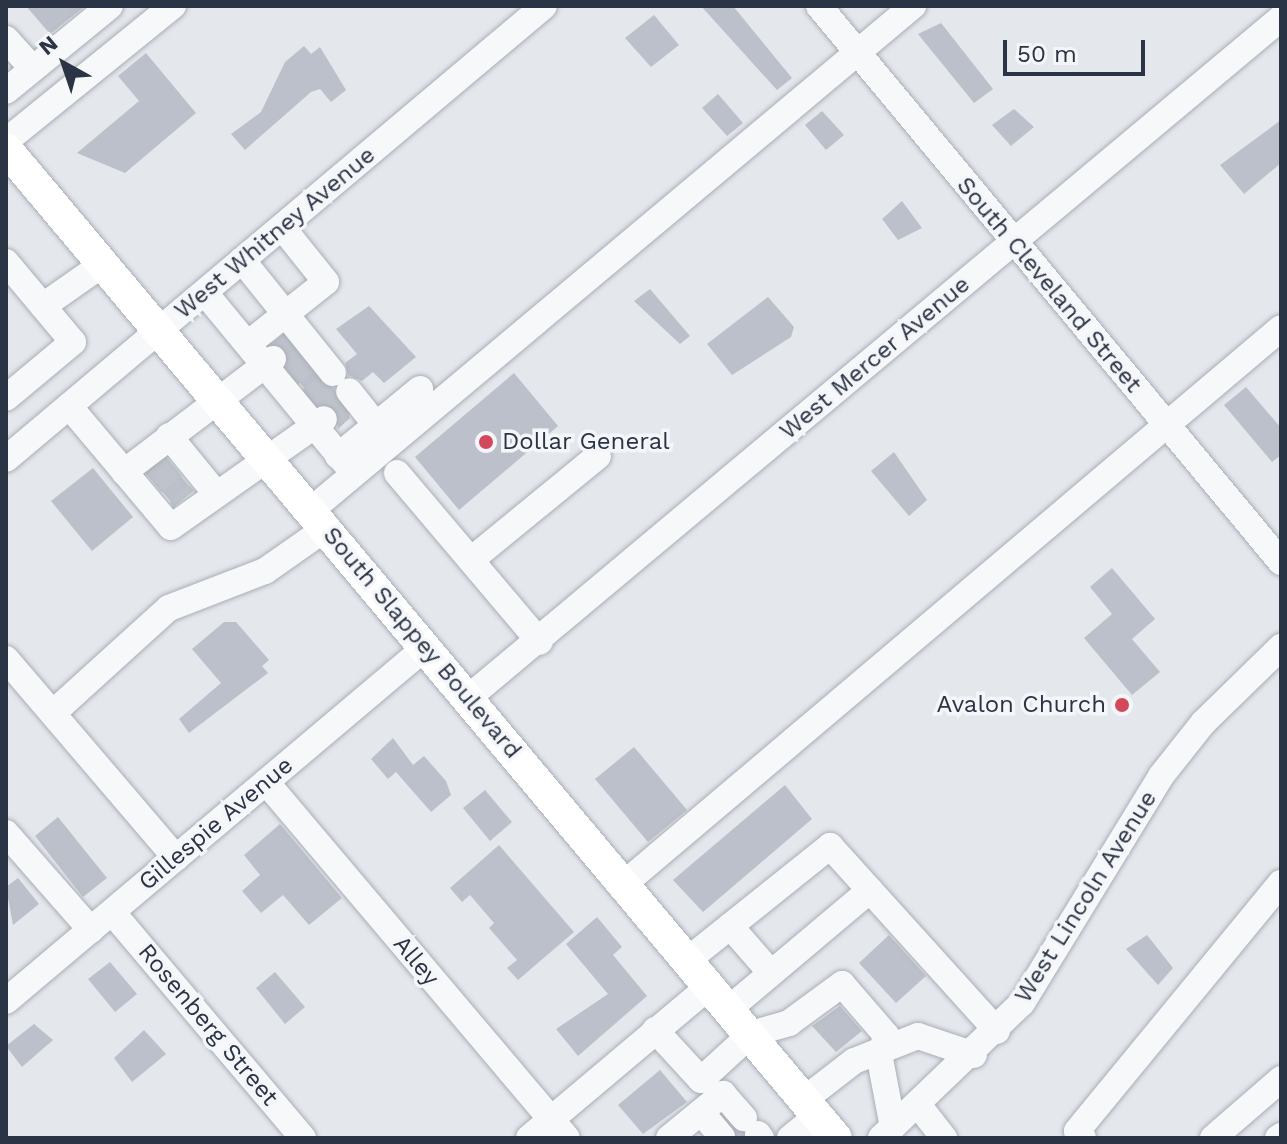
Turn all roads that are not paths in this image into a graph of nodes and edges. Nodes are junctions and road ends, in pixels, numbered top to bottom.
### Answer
1 (110, 6) edge
2 (173, 6) edge
3 (544, 6) edge
4 (819, 6) edge
5 (913, 6) edge
6 (1281, 18) edge
7 (6, 39) edge
8 (857, 53) junction
9 (33, 69) junction
10 (6, 91) edge
11 (6, 141) edge
12 (6, 149) edge
13 (282, 227) junction
14 (1014, 241) junction
15 (242, 260) junction
16 (6, 262) edge
17 (103, 264) junction
18 (205, 293) junction
19 (43, 306) junction
20 (1281, 328) edge
21 (159, 332) junction
22 (249, 343) junction
23 (275, 372) junction
24 (318, 379) junction
25 (420, 389) dead end
26 (6, 398) edge
27 (215, 398) junction
28 (69, 406) junction
29 (376, 425) junction
30 (1166, 425) junction
31 (169, 436) junction
32 (598, 456) dead end
33 (6, 459) edge
34 (267, 460) junction
35 (346, 465) junction
36 (124, 472) junction
37 (397, 473) dead end
38 (214, 491) junction
39 (318, 520) junction
40 (471, 560) junction
41 (1281, 562) edge
42 (540, 642) junction
43 (426, 647) junction
44 (1281, 647) edge
45 (6, 659) edge
46 (468, 698) junction
47 (53, 713) junction
48 (266, 782) junction
49 (6, 833) edge
50 (176, 858) junction
51 (625, 883) junction
52 (1281, 883) edge
53 (870, 890) junction
54 (112, 912) junction
55 (730, 926) junction
56 (91, 930) junction
57 (689, 959) junction
58 (771, 973) junction
59 (720, 997) junction
60 (6, 1001) edge
61 (655, 1030) junction
62 (997, 1031) junction
63 (751, 1034) junction
64 (883, 1045) junction
65 (974, 1055) junction
66 (1281, 1079) edge
67 (919, 1106) junction
68 (820, 1117) edge
69 (558, 1129) edge
70 (743, 1131) tunnel mouth
71 (887, 1133) edge
72 (303, 1138) edge
73 (529, 1138) edge
74 (669, 1138) edge
75 (790, 1138) edge
76 (944, 1138) edge
77 (1083, 1138) edge
78 (1213, 1138) edge

1 - 9 street
2 - 11 street
3 - 13 street, West Whitney Avenue
4 - 8 street, South Cleveland Street
5 - 8 street
6 - 14 street, West Mercer Avenue
7 - 9 street
8 - 14 street, South Cleveland Street
8 - 35 street
9 - 10 street
12 - 17 main road, South Slappey Boulevard
13 - 15 street, West Whitney Avenue
13 - 24 street
14 - 30 street, South Cleveland Street
14 - 42 street, West Mercer Avenue
15 - 18 street, West Whitney Avenue
15 - 24 street
16 - 19 street
17 - 19 street
17 - 21 main road, South Slappey Boulevard
18 - 21 street, West Whitney Avenue
18 - 22 street
19 - 26 street
20 - 30 street
21 - 27 main road, South Slappey Boulevard
21 - 28 street, West Whitney Avenue
22 - 23 street
22 - 24 street
23 - 24 street
23 - 27 street
24 - 29 street
24 - 34 street
24 - 35 street
25 - 29 street
27 - 31 street
27 - 34 main road, South Slappey Boulevard
28 - 33 street, West Whitney Avenue
28 - 36 street
29 - 35 street
30 - 41 street, South Cleveland Street
30 - 51 street
31 - 36 street
31 - 38 street
32 - 40 street
34 - 38 street
34 - 39 main road, South Slappey Boulevard
35 - 39 street
36 - 38 street
37 - 40 street
39 - 43 main road, South Slappey Boulevard
39 - 47 street
40 - 42 street
42 - 46 street, West Mercer Avenue
43 - 46 main road, South Slappey Boulevard
43 - 48 street, Gillespie Avenue
44 - 62 street, West Lincoln Avenue
45 - 47 street
46 - 51 main road, South Slappey Boulevard
47 - 50 street
48 - 50 street, Gillespie Avenue
48 - 69 street, Alley
49 - 56 street
50 - 54 street, Gillespie Avenue
51 - 57 main road, South Slappey Boulevard
52 - 77 street
53 - 55 street
53 - 58 street
53 - 62 street
54 - 56 street, Gillespie Avenue
54 - 72 street, Rosenberg Street
55 - 57 street
55 - 58 street
56 - 60 street, Gillespie Avenue
57 - 59 main road, South Slappey Boulevard
58 - 59 street
59 - 61 street
59 - 63 main road, South Slappey Boulevard
61 - 63 street
61 - 69 street
62 - 65 street, West Lincoln Avenue
63 - 64 street
63 - 68 main road, South Slappey Boulevard
64 - 65 street
64 - 68 street
64 - 71 street
65 - 67 street, West Lincoln Avenue
66 - 78 street
67 - 71 street, West Lincoln Avenue
67 - 76 street
68 - 75 street
69 - 73 street
70 - 74 street

